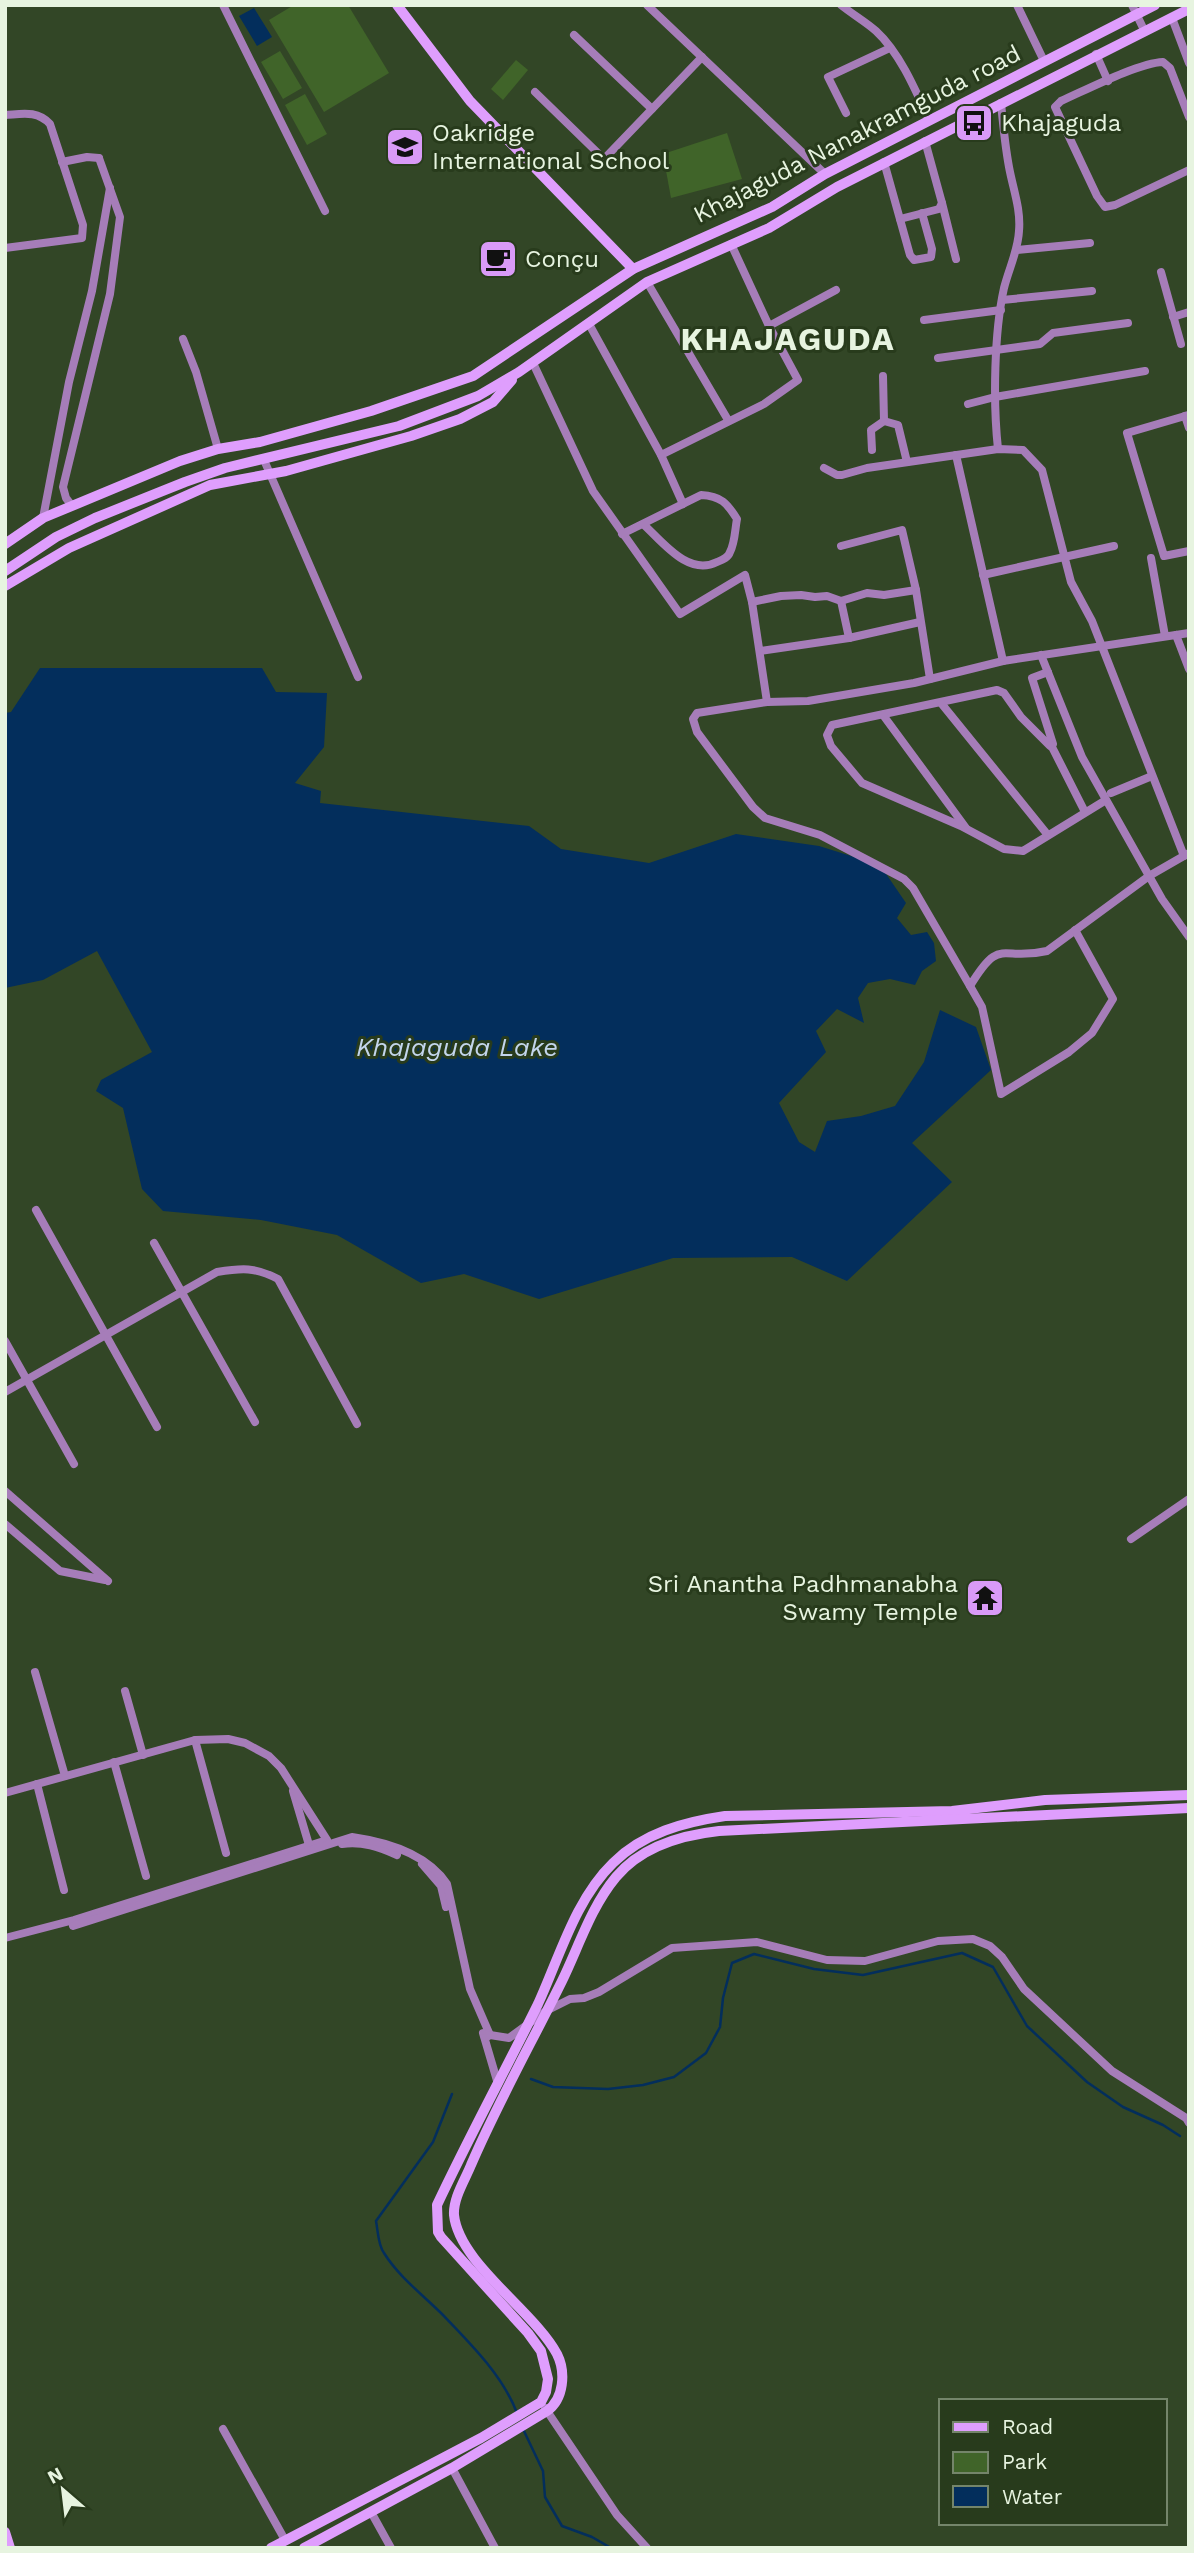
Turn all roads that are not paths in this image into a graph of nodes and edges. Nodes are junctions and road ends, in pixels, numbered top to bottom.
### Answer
1 (223, 5) edge
2 (397, 5) edge
3 (647, 5) edge
4 (841, 5) edge
5 (1017, 5) edge
6 (1155, 5) edge
7 (1189, 9) edge
8 (1135, 10) edge
9 (1172, 18) junction
10 (1145, 32) junction
11 (574, 35) dead end
12 (890, 48) junction
13 (1096, 54) junction
14 (702, 57) junction
15 (1044, 61) junction
16 (1189, 63) edge
17 (1108, 81) junction
18 (535, 92) dead end
19 (1000, 103) junction
20 (652, 109) junction
21 (846, 113) dead end
22 (5, 116) edge
23 (1189, 117) edge
24 (929, 120) junction
25 (925, 141) junction
26 (884, 162) junction
27 (63, 164) junction
28 (1189, 170) edge
29 (825, 174) junction
30 (110, 186) junction
31 (942, 203) junction
32 (325, 211) dead end
33 (922, 214) junction
34 (900, 219) junction
35 (1090, 243) dead end
36 (731, 244) junction
37 (5, 248) edge
38 (1017, 250) junction
39 (956, 259) dead end
40 (634, 269) junction
41 (1161, 272) dead end
42 (648, 282) junction
43 (836, 290) dead end
44 (1092, 292) dead end
45 (1002, 300) junction
46 (1001, 310) junction
47 (1189, 312) edge
48 (1173, 317) junction
49 (924, 320) dead end
50 (1128, 323) dead end
51 (589, 324) junction
52 (769, 326) junction
53 (183, 339) dead end
54 (1181, 345) dead end
55 (998, 351) junction
56 (938, 358) dead end
57 (533, 362) junction
58 (1145, 371) dead end
59 (519, 372) junction
60 (883, 376) dead end
61 (995, 397) junction
62 (968, 404) dead end
63 (1187, 415) edge
64 (728, 420) junction
65 (884, 421) junction
66 (1189, 428) edge
67 (218, 449) junction
68 (998, 449) junction
69 (872, 450) dead end
70 (661, 455) junction
71 (956, 455) junction
72 (264, 460) junction
73 (907, 462) junction
74 (824, 468) dead end
75 (270, 473) junction
76 (157, 493) junction
77 (683, 504) junction
78 (72, 506) junction
79 (161, 508) junction
80 (43, 518) junction
81 (643, 524) junction
82 (622, 534) junction
83 (5, 544) edge
84 (1114, 545) dead end
85 (841, 547) dead end
86 (1189, 551) edge
87 (1063, 556) junction
88 (1151, 558) dead end
89 (5, 571) edge
90 (983, 575) junction
91 (5, 586) edge
92 (916, 590) junction
93 (841, 601) junction
94 (752, 602) junction
95 (920, 622) junction
96 (1189, 633) edge
97 (1176, 635) junction
98 (1166, 636) junction
99 (849, 638) junction
100 (1101, 648) junction
101 (760, 651) junction
102 (1041, 655) junction
103 (1003, 661) junction
104 (1189, 669) edge
105 (1048, 672) junction
106 (358, 677) dead end
107 (930, 679) junction
108 (766, 702) junction
109 (940, 703) junction
110 (883, 715) junction
111 (1051, 746) junction
112 (1152, 776) junction
113 (1109, 797) junction
114 (1085, 812) junction
115 (967, 829) junction
116 (1047, 835) junction
117 (1186, 855) edge
118 (1149, 876) junction
119 (1075, 930) junction
120 (1189, 937) edge
121 (970, 986) junction
122 (36, 1210) dead end
123 (154, 1243) dead end
124 (182, 1292) junction
125 (105, 1335) junction
126 (5, 1341) edge
127 (27, 1380) junction
128 (5, 1392) edge
129 (255, 1422) dead end
130 (357, 1424) dead end
131 (157, 1427) dead end
132 (74, 1464) dead end
133 (5, 1491) edge
134 (1189, 1499) edge
135 (5, 1524) edge
136 (1131, 1539) dead end
137 (35, 1672) dead end
138 (125, 1690) dead end
139 (195, 1740) junction
140 (143, 1755) junction
141 (114, 1762) junction
142 (65, 1776) junction
143 (290, 1782) junction
144 (37, 1784) junction
145 (5, 1793) edge
146 (1189, 1795) edge
147 (1189, 1808) edge
148 (328, 1842) junction
149 (309, 1845) junction
150 (226, 1853) dead end
151 (146, 1876) dead end
152 (64, 1890) dead end
153 (5, 1938) edge
154 (5, 1944) edge
155 (546, 2011) junction
156 (528, 2022) junction
157 (487, 2036) junction
158 (497, 2092) junction
159 (1189, 2123) edge
160 (544, 2407) junction
161 (514, 2424) junction
162 (223, 2429) dead end
163 (452, 2468) junction
164 (371, 2512) junction
165 (5, 2532) edge
166 (285, 2540) junction
167 (10, 2548) edge
168 (271, 2548) edge
169 (304, 2548) edge
170 (391, 2548) edge
171 (495, 2548) edge
172 (647, 2548) edge

1 - 32 street
2 - 40 main road
3 - 14 street
4 - 12 street
5 - 15 street
6 - 8 main road, Khajaguda Nanakramguda road
7 - 9 main road, Khajaguda Nanakramguda road
8 - 10 street
8 - 15 main road, Khajaguda Nanakramguda road
9 - 10 main road, Khajaguda Nanakramguda road
9 - 16 street
10 - 13 main road, Khajaguda Nanakramguda road
11 - 20 street
12 - 21 street
12 - 24 street
13 - 17 street
13 - 19 main road, Khajaguda Nanakramguda road
14 - 20 street
14 - 29 street
15 - 24 main road, Khajaguda Nanakramguda road
17 - 23 street
17 - 28 street
18 - 20 street
19 - 25 main road, Khajaguda Nanakramguda road
19 - 38 street
22 - 27 street
24 - 29 main road, Khajaguda Nanakramguda road
25 - 26 main road, Khajaguda Nanakramguda road
25 - 31 street
26 - 34 street
26 - 36 main road, Khajaguda Nanakramguda road
27 - 30 street
27 - 37 street
29 - 40 main road, Khajaguda Nanakramguda road
30 - 78 street
30 - 80 street
31 - 33 street
31 - 39 street
33 - 34 street
33 - 34 street
35 - 38 street
36 - 42 main road, Khajaguda Nanakramguda road
36 - 52 street
38 - 45 street
40 - 67 main road, Khajaguda Nanakramguda road
41 - 48 street
42 - 51 main road, Khajaguda Nanakramguda road
42 - 64 street
43 - 52 street
44 - 45 street
45 - 46 street
46 - 49 street
46 - 55 street
47 - 48 street
48 - 54 street
50 - 55 street
51 - 57 main road, Khajaguda Nanakramguda road
51 - 70 street
52 - 64 street
53 - 67 street
55 - 56 street
55 - 61 street
57 - 59 main road, Khajaguda Nanakramguda road
57 - 82 street
58 - 61 street
59 - 72 main road, Khajaguda Nanakramguda road
59 - 75 main road
60 - 65 street
61 - 62 street
61 - 68 street
63 - 66 street
63 - 86 street
64 - 70 street
65 - 69 street
65 - 73 street
67 - 78 main road, Khajaguda Nanakramguda road
68 - 71 street
68 - 87 street
70 - 77 street
71 - 73 street
71 - 90 street
72 - 75 street
72 - 76 main road, Khajaguda Nanakramguda road
73 - 74 street
75 - 79 main road
75 - 106 street
76 - 79 main road
76 - 89 main road, Khajaguda Nanakramguda road
77 - 81 street
77 - 81 street
78 - 80 main road, Khajaguda Nanakramguda road
79 - 91 main road
80 - 83 main road, Khajaguda Nanakramguda road
81 - 82 street
82 - 94 street
84 - 87 street
85 - 92 street
87 - 90 street
87 - 100 street
88 - 98 street
90 - 103 street
92 - 93 street
92 - 95 street
93 - 94 street
93 - 99 street
94 - 101 street
95 - 99 street
95 - 107 street
96 - 97 street
97 - 98 street
97 - 104 street
98 - 100 street
99 - 101 street
100 - 102 street
100 - 112 street
101 - 108 street
102 - 103 street
102 - 105 street
103 - 107 street
105 - 111 street
105 - 113 street
107 - 108 street
108 - 121 street
109 - 110 street
109 - 111 street
109 - 116 street
110 - 115 street
110 - 115 street
111 - 114 street
112 - 113 street
112 - 117 street
113 - 114 street
113 - 118 street
114 - 116 street
115 - 116 street
117 - 118 street
118 - 119 street
118 - 120 street
119 - 121 street
119 - 121 street
122 - 125 street
123 - 124 street
124 - 125 street
124 - 129 street
124 - 130 street
125 - 127 street
125 - 131 street
126 - 127 street
127 - 128 street
127 - 132 street
133 - 135 street
134 - 136 street
137 - 142 street
138 - 140 street
139 - 140 street
139 - 143 street
139 - 150 street
140 - 141 street
141 - 142 street
141 - 151 street
142 - 144 street
143 - 148 street
143 - 149 street
144 - 145 street
144 - 152 street
146 - 156 main road
147 - 155 main road
148 - 149 street
148 - 154 street
148 - 157 street
149 - 153 street
155 - 156 street
155 - 158 main road
155 - 159 street
156 - 157 street
156 - 158 main road
157 - 158 street
158 - 160 main road
158 - 160 main road
160 - 161 main road
160 - 172 street
161 - 163 main road
161 - 166 main road
162 - 166 street
163 - 164 main road
163 - 171 street
164 - 169 main road
164 - 170 street
165 - 167 main road
166 - 168 main road

